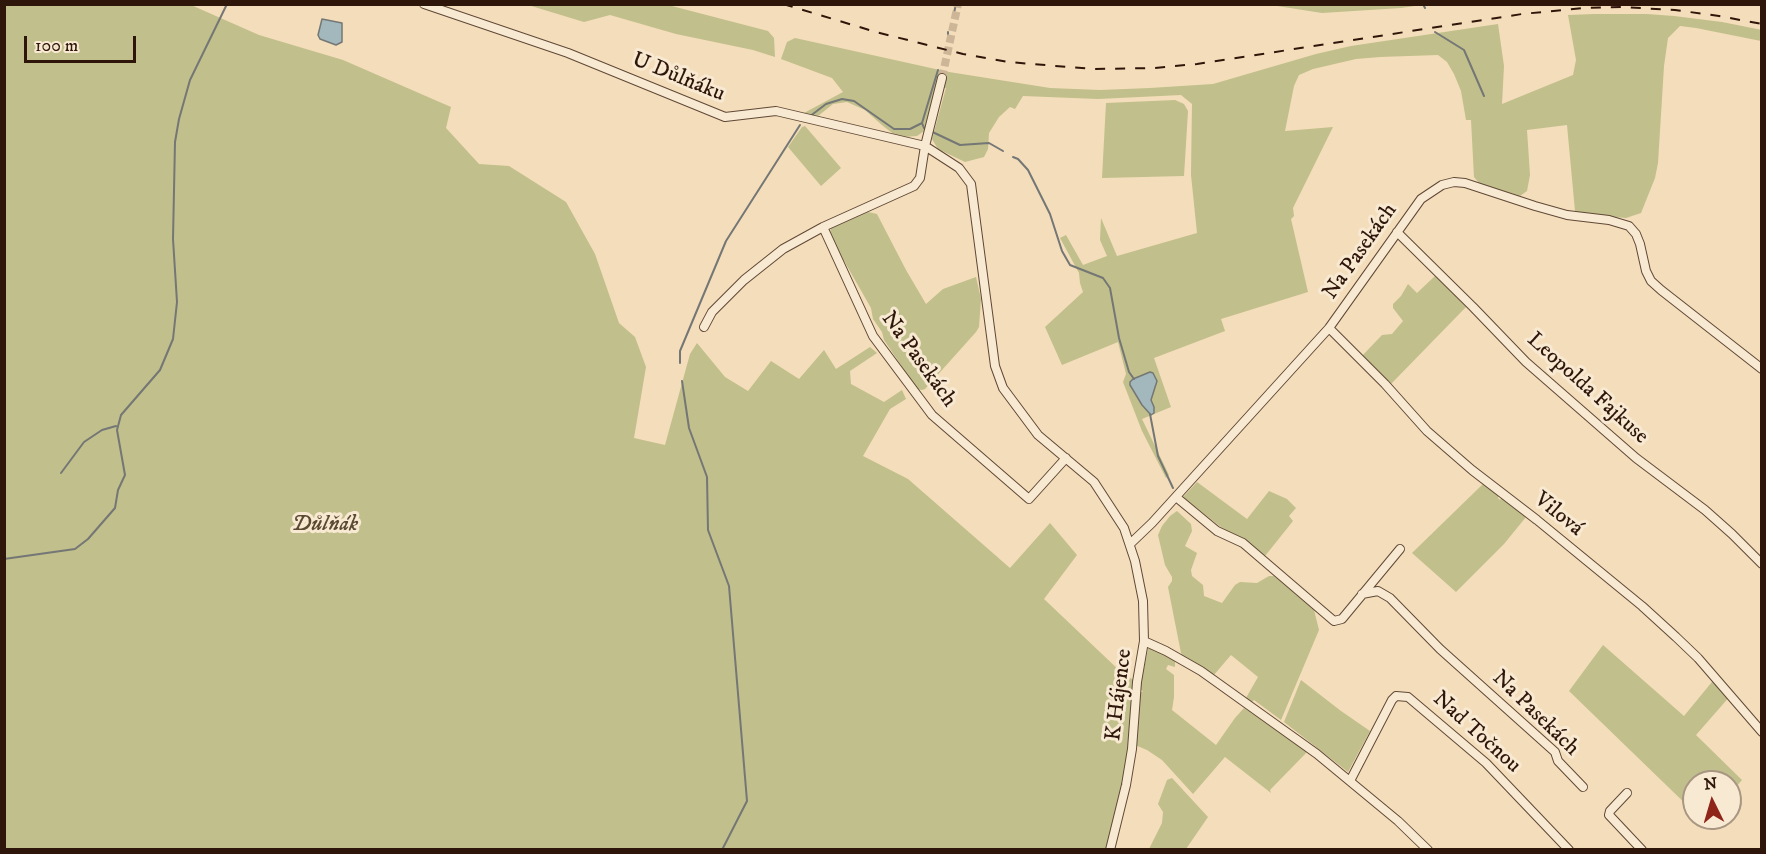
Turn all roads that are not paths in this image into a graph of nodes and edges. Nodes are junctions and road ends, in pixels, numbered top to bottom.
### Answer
1 (424, 4) edge
2 (942, 78) tunnel mouth
3 (925, 146) junction
4 (823, 228) junction
5 (1397, 232) junction
6 (704, 327) dead end
7 (1329, 328) junction
8 (1761, 369) edge
9 (1066, 458) junction
10 (1176, 497) junction
11 (1130, 544) junction
12 (1400, 549) dead end
13 (1761, 564) edge
14 (1379, 574) junction
15 (1383, 593) junction
16 (1362, 594) junction
17 (1144, 641) junction
18 (1761, 732) edge
19 (1350, 781) junction
20 (1583, 787) dead end
21 (1627, 793) dead end
22 (1110, 849) edge
23 (1428, 849) edge
24 (1569, 849) edge
25 (1642, 849) edge

1 - 3 street, U Důlňáku
2 - 3 street
3 - 4 street
3 - 9 street
4 - 6 street
4 - 9 street, Na Pasekách
5 - 7 street, Na Pasekách
5 - 8 street, Na Pasekách
5 - 13 street, Leopolda Fajkuse
7 - 10 street, Na Pasekách
7 - 18 street, Vilová
9 - 11 street
10 - 11 street, Na Pasekách
10 - 16 street
11 - 17 street, K Hájence
12 - 14 street
14 - 15 street
14 - 16 street
15 - 16 street
15 - 20 street, Na Pasekách
17 - 19 street
17 - 22 street, K Hájence
19 - 23 street
19 - 24 street, Nad Točnou
21 - 25 street

